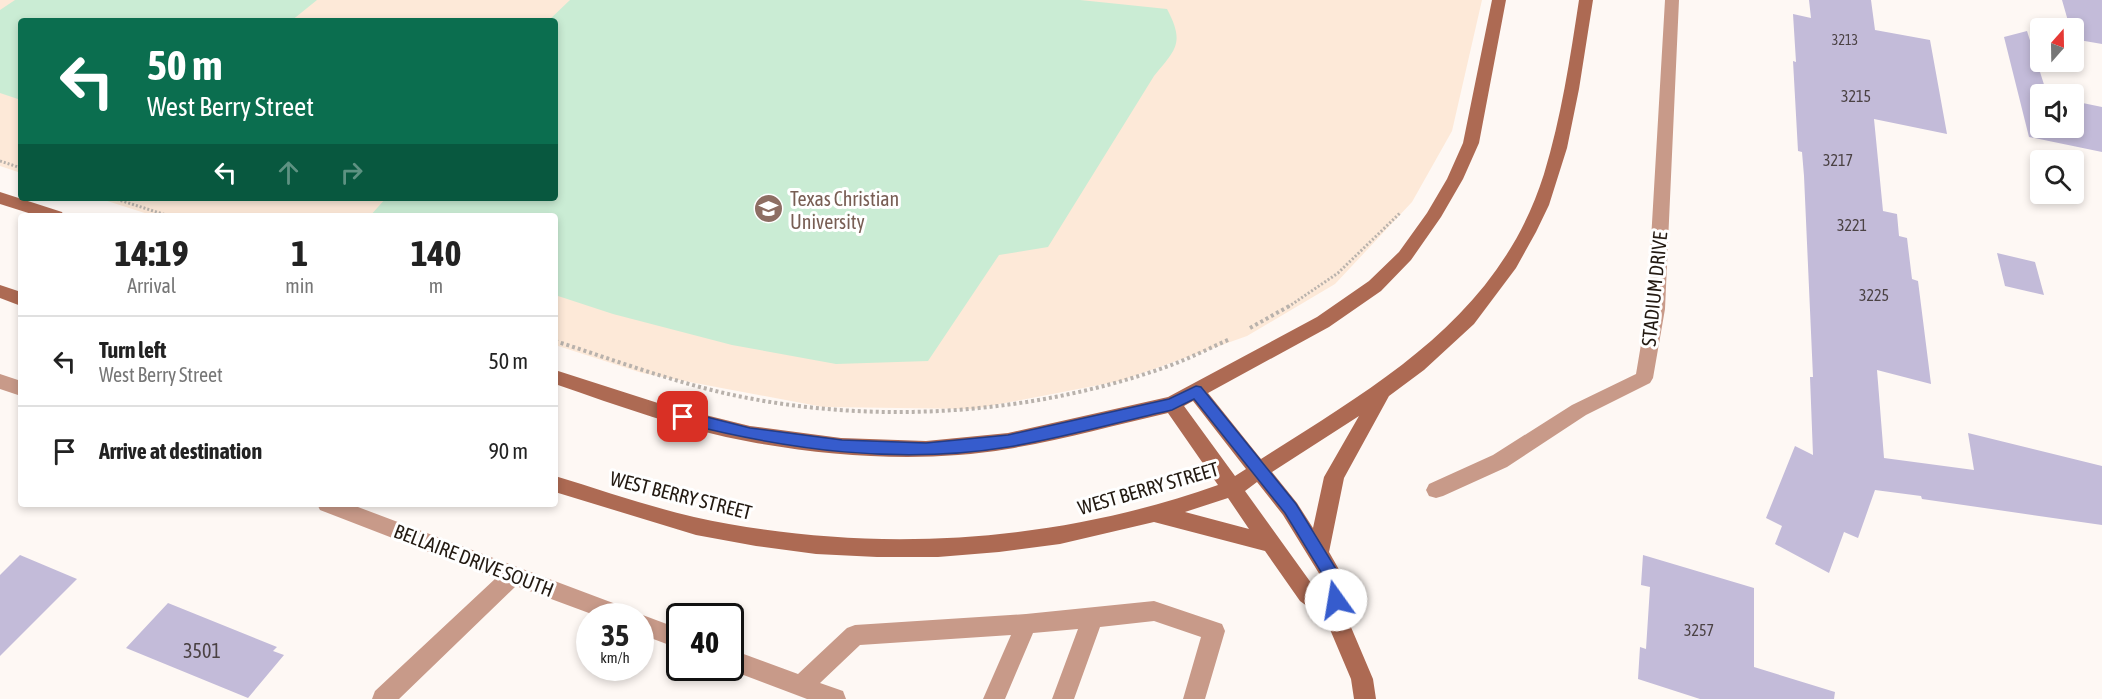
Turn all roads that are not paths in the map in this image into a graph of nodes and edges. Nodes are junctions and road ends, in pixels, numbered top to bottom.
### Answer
1 (1499, 0) edge
2 (1586, 0) edge
3 (1672, 0) edge
4 (0, 198) edge
5 (48, 213) edge
6 (0, 291) edge
7 (18, 298) edge
8 (558, 377) edge
9 (0, 381) edge
10 (18, 388) edge
11 (1196, 391) junction
12 (1382, 393) junction
13 (1172, 404) junction
14 (1259, 470) junction
15 (558, 485) edge
16 (1231, 489) junction
17 (1436, 490) dead end
18 (335, 507) edge
19 (1154, 513) junction
20 (1273, 544) junction
21 (1318, 554) junction
22 (514, 574) junction
23 (588, 603) edge
24 (1334, 613) junction
25 (1093, 618) junction
26 (1026, 624) junction
27 (744, 664) edge
28 (801, 686) junction
29 (383, 699) edge
30 (835, 699) edge
31 (993, 699) edge
32 (1063, 699) edge
33 (1194, 699) edge
34 (1365, 699) edge

1 - 11 main road
2 - 12 main road, WEST BERRY STREET
3 - 17 street, STADIUM DRIVE
4 - 5 main road
6 - 7 main road
8 - 13 main road
9 - 10 street
11 - 13 main road
11 - 14 main road
12 - 14 main road, WEST BERRY STREET
12 - 21 main road
13 - 16 main road
14 - 16 main road, WEST BERRY STREET
14 - 21 main road
15 - 19 main road, WEST BERRY STREET
16 - 19 main road, WEST BERRY STREET
16 - 20 main road
18 - 22 street, BELLAIRE DRIVE SOUTH
19 - 20 main road
20 - 24 main road
21 - 24 main road
22 - 23 street, BELLAIRE DRIVE SOUTH
22 - 29 street
24 - 34 main road
25 - 26 street
25 - 32 street
25 - 33 street
26 - 28 street
26 - 31 street
27 - 28 street
28 - 30 street

